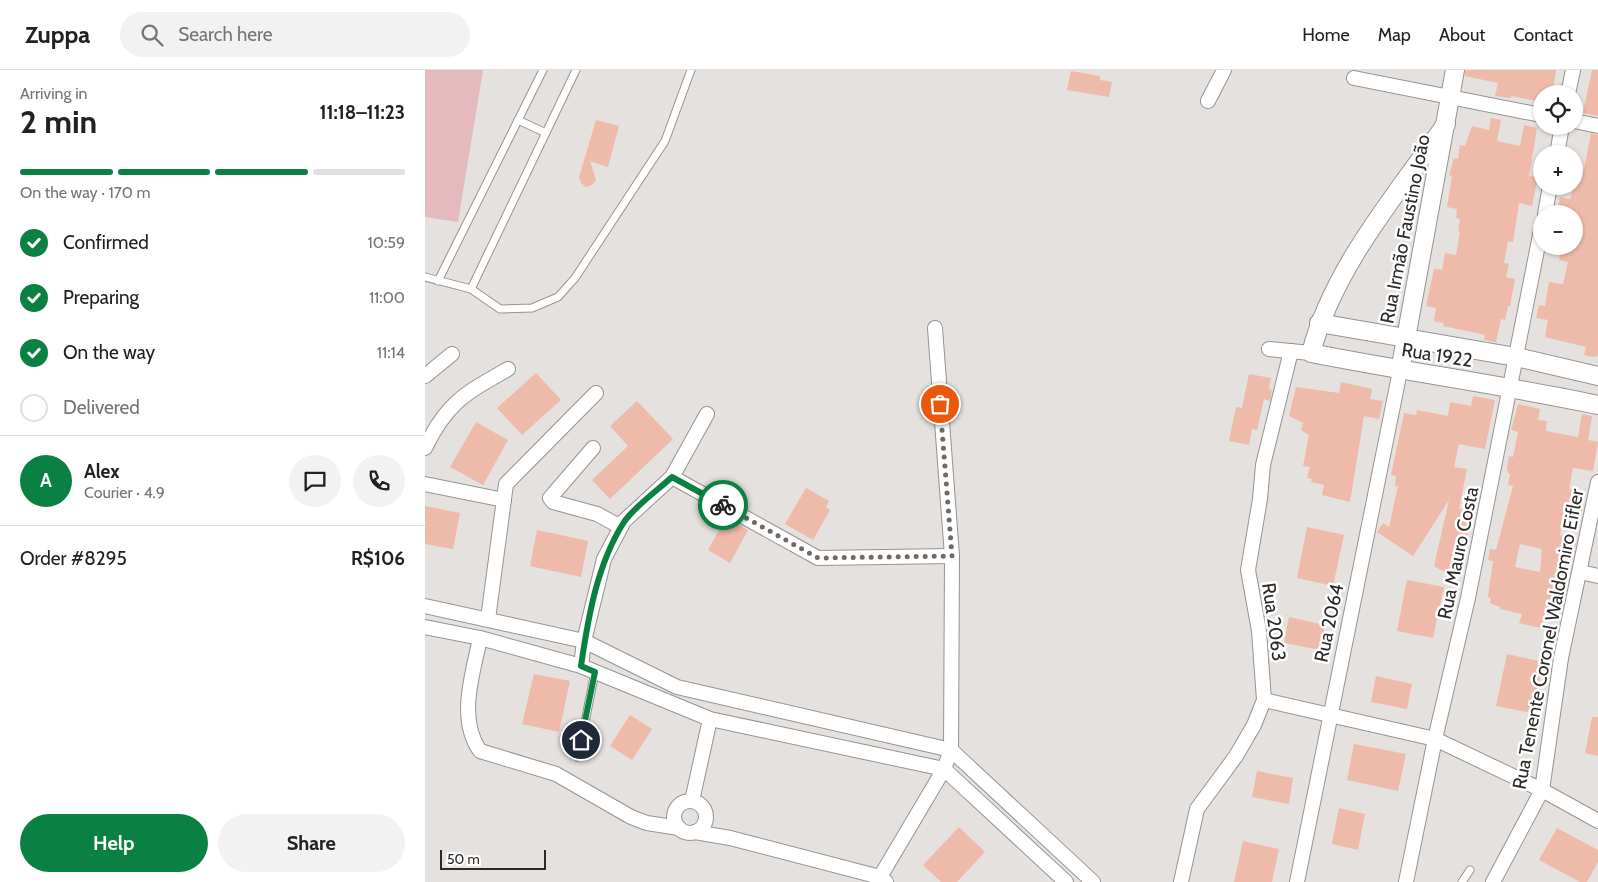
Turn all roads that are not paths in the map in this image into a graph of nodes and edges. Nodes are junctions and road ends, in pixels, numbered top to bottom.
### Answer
1 (543, 70) edge
2 (576, 70) edge
3 (691, 70) edge
4 (1224, 70) edge
5 (1455, 70) edge
6 (1573, 70) edge
7 (1354, 78) dead end
8 (1570, 85) edge
9 (1450, 96) junction
10 (1208, 100) dead end
11 (1533, 112) edge
12 (518, 120) junction
13 (1583, 123) edge
14 (1446, 124) junction
15 (1598, 126) edge
16 (546, 133) junction
17 (1536, 255) edge
18 (425, 277) edge
19 (439, 281) junction
20 (471, 289) junction
21 (1319, 323) junction
22 (935, 328) dead end
23 (1406, 339) junction
24 (1269, 348) dead end
25 (1291, 351) junction
26 (452, 354) dead end
27 (1311, 354) junction
28 (1516, 357) junction
29 (508, 369) dead end
30 (1400, 371) junction
31 (425, 376) edge
32 (1598, 376) edge
33 (1511, 387) junction
34 (596, 392) dead end
35 (1598, 406) edge
36 (707, 414) dead end
37 (425, 448) edge
38 (593, 448) dead end
39 (672, 477) junction
40 (1598, 482) edge
41 (425, 484) edge
42 (504, 500) junction
43 (621, 527) junction
44 (952, 556) junction
45 (1580, 572) junction
46 (1598, 576) edge
47 (425, 606) edge
48 (488, 619) junction
49 (425, 626) edge
50 (479, 638) junction
51 (585, 642) junction
52 (581, 666) junction
53 (595, 672) junction
54 (1264, 700) junction
55 (1330, 714) junction
56 (710, 720) junction
57 (1435, 739) junction
58 (951, 750) junction
59 (578, 757) dead end
60 (944, 769) junction
61 (1542, 790) junction
62 (692, 800) junction
63 (677, 808) junction
64 (706, 815) junction
65 (1598, 821) edge
66 (647, 823) junction
67 (679, 828) junction
68 (695, 832) junction
69 (730, 838) junction
70 (1470, 870) dead end
71 (883, 879) edge
72 (1066, 882) edge
73 (1093, 882) edge
74 (1181, 882) edge
75 (1297, 882) edge
76 (1406, 882) edge
77 (1462, 882) edge
78 (1493, 882) edge

1 - 12 lane
2 - 16 lane
3 - 20 lane
4 - 10 street
5 - 9 street, Rua Irmão Faustino João
6 - 8 street
7 - 9 street
9 - 11 street
9 - 14 street, Rua Irmão Faustino João
12 - 16 lane
12 - 19 lane
13 - 15 street
14 - 21 street, Rua Irmão Faustino João
14 - 23 street, Rua Irmão Faustino João
16 - 20 lane
17 - 28 street, Rua Mauro Costa
18 - 19 lane
19 - 20 lane
21 - 23 street, Rua 1922
21 - 27 street, Rua Irmão Faustino João
22 - 44 street
23 - 28 street, Rua 1922
23 - 30 street, Rua Irmão Faustino João
24 - 25 street, Rua 1922
25 - 27 street, Rua 1922
25 - 54 street, Rua 2063
26 - 31 street
27 - 30 street, Rua 1922
28 - 32 street, Rua 1922
28 - 33 street, Rua Mauro Costa
29 - 37 street
30 - 33 street, Rua 1922
30 - 55 street, Rua 2064
33 - 35 street, Rua 1922
33 - 57 street, Rua Mauro Costa
34 - 42 street
36 - 39 street
38 - 43 street
39 - 43 street
39 - 44 street
40 - 45 street, Rua Tenente Coronel Waldomiro Eifler
41 - 42 street
42 - 48 street
43 - 51 street
44 - 58 street
45 - 46 street
45 - 61 street, Rua Tenente Coronel Waldomiro Eifler
47 - 48 street
48 - 51 street
49 - 50 street
50 - 52 street
50 - 66 street
51 - 52 street
51 - 58 street
52 - 53 street
53 - 56 street
53 - 59 lane
54 - 55 street
54 - 74 street, Rua 2063
55 - 57 street
55 - 75 street, Rua 2064
56 - 60 street
56 - 62 street
57 - 61 street
57 - 76 street, Rua Mauro Costa
58 - 60 street
58 - 73 street
60 - 71 street
60 - 72 street
61 - 65 street
61 - 78 street, Rua Tenente Coronel Waldomiro Eifler
62 - 63 street
62 - 64 street
63 - 66 street
63 - 67 street
64 - 68 street
64 - 69 street
66 - 67 street
67 - 68 street
68 - 69 street
69 - 71 street
70 - 77 lane

